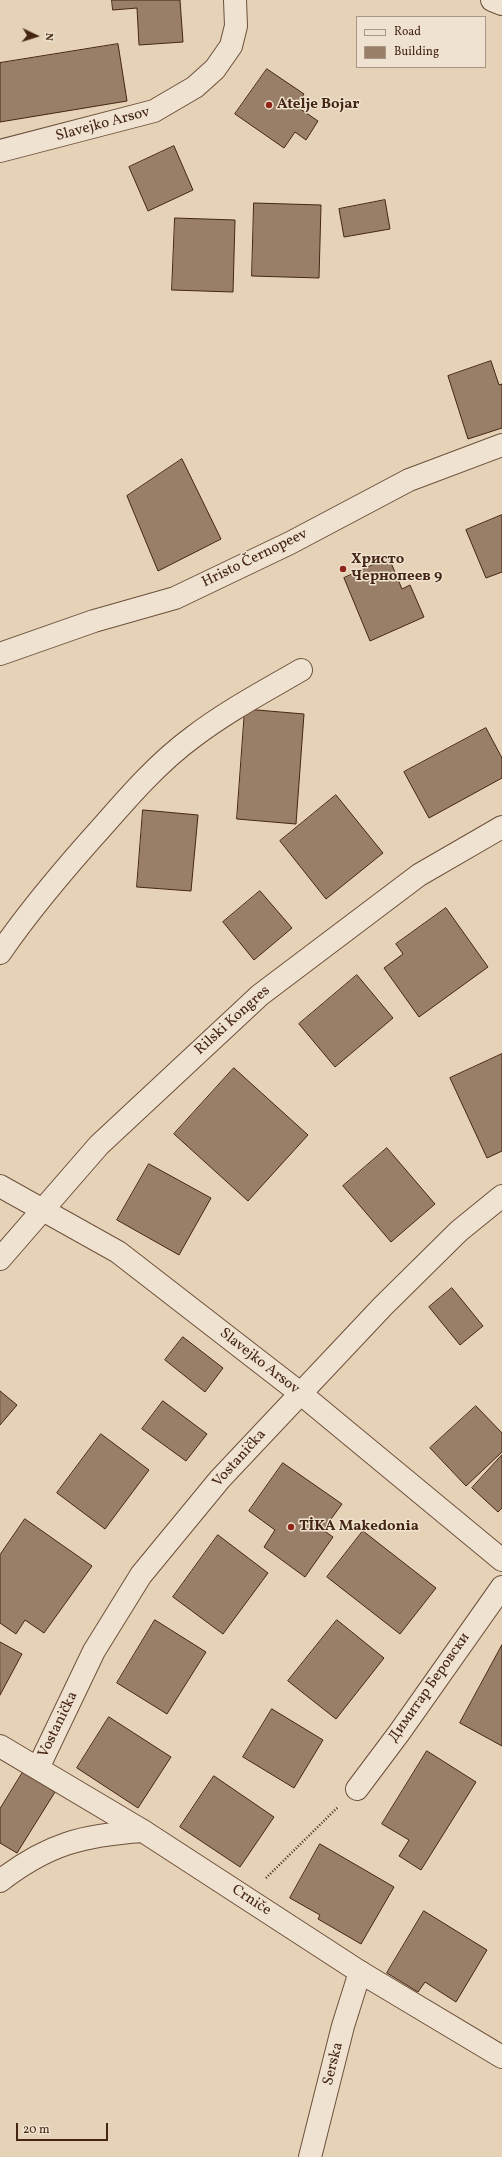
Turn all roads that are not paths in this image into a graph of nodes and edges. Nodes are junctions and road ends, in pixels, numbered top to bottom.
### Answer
1 (235, 0) edge
2 (492, 0) edge
3 (502, 4) edge
4 (0, 151) edge
5 (502, 445) edge
6 (0, 654) edge
7 (301, 670) dead end
8 (502, 827) edge
9 (0, 953) edge
10 (0, 1186) edge
11 (502, 1196) edge
12 (41, 1210) junction
13 (0, 1259) edge
14 (300, 1393) junction
15 (502, 1560) edge
16 (502, 1587) edge
17 (0, 1746) edge
18 (38, 1768) junction
19 (357, 1789) road end
20 (143, 1831) junction
21 (0, 1881) edge
22 (360, 1972) junction
23 (502, 2057) edge
24 (310, 2157) edge

1 - 4 street, Slavejko Arsov
2 - 3 street
5 - 6 street, Hristo Černopeev
7 - 9 street
8 - 12 street, Rilski Kongres
10 - 12 street, Slavejko Arsov
11 - 14 street, Vostanička
12 - 13 street, Rilski Kongres
12 - 14 street, Slavejko Arsov
14 - 15 street, Slavejko Arsov
14 - 18 street, Vostanička
16 - 19 street, Димитар Беровски
17 - 18 street, Crniče
18 - 20 street, Crniče
20 - 21 street
20 - 22 street, Crniče
22 - 23 street, Crniče
22 - 24 street, Serska

